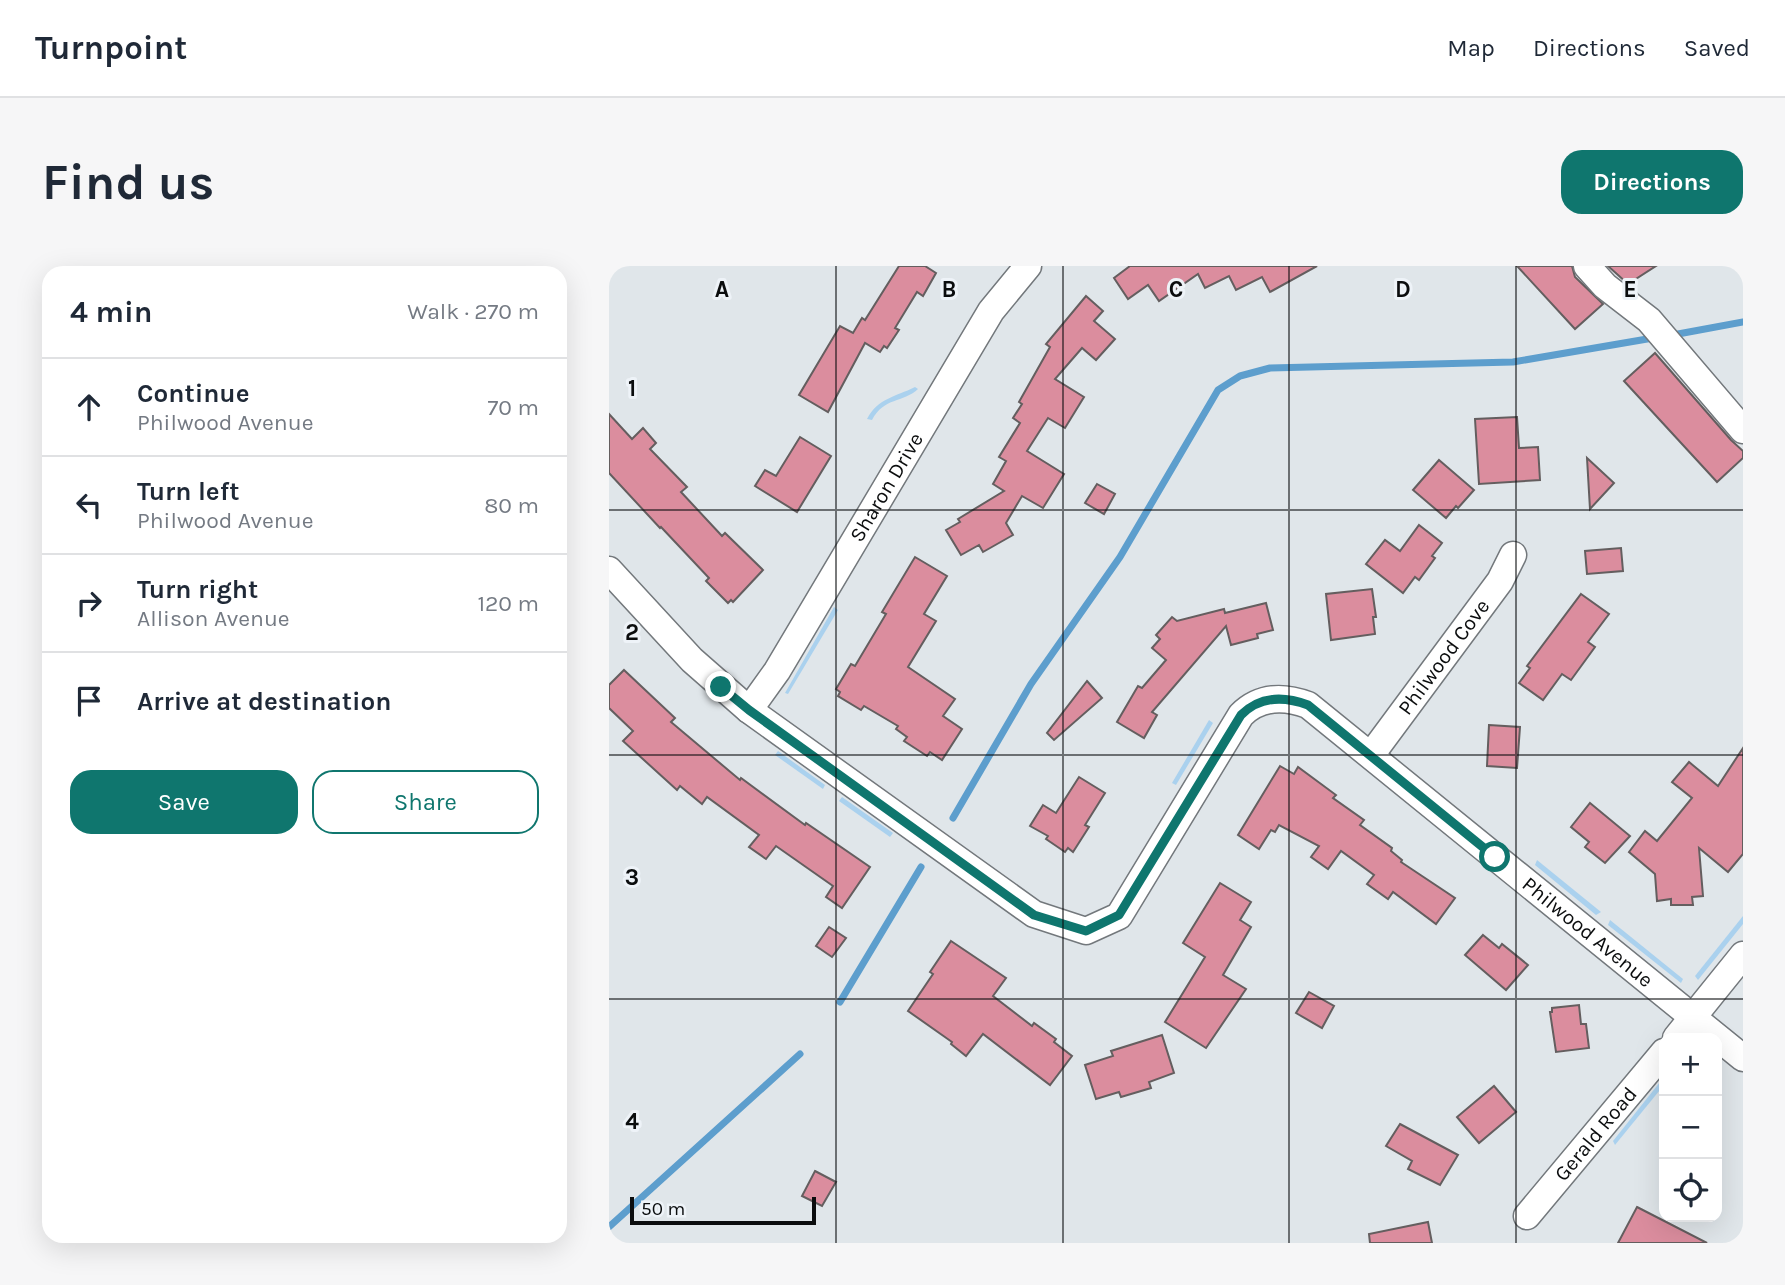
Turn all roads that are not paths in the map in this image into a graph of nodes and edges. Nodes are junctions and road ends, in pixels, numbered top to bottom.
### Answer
1 (1028, 266) edge
2 (1587, 266) edge
3 (1743, 430) edge
4 (1513, 555) dead end
5 (609, 570) edge
6 (749, 710) junction
7 (1371, 755) junction
8 (1743, 955) edge
9 (1693, 1017) junction
10 (1680, 1033) edge
11 (1659, 1058) edge
12 (1743, 1058) edge
13 (1527, 1216) dead end

1 - 6 street, Sharon Drive
2 - 3 street
4 - 7 street, Philwood Cove
5 - 6 street
6 - 7 street, Philwood Avenue
7 - 9 street, Philwood Avenue
8 - 9 street
9 - 10 street
9 - 12 street, Philwood Avenue
11 - 13 street, Gerald Road

